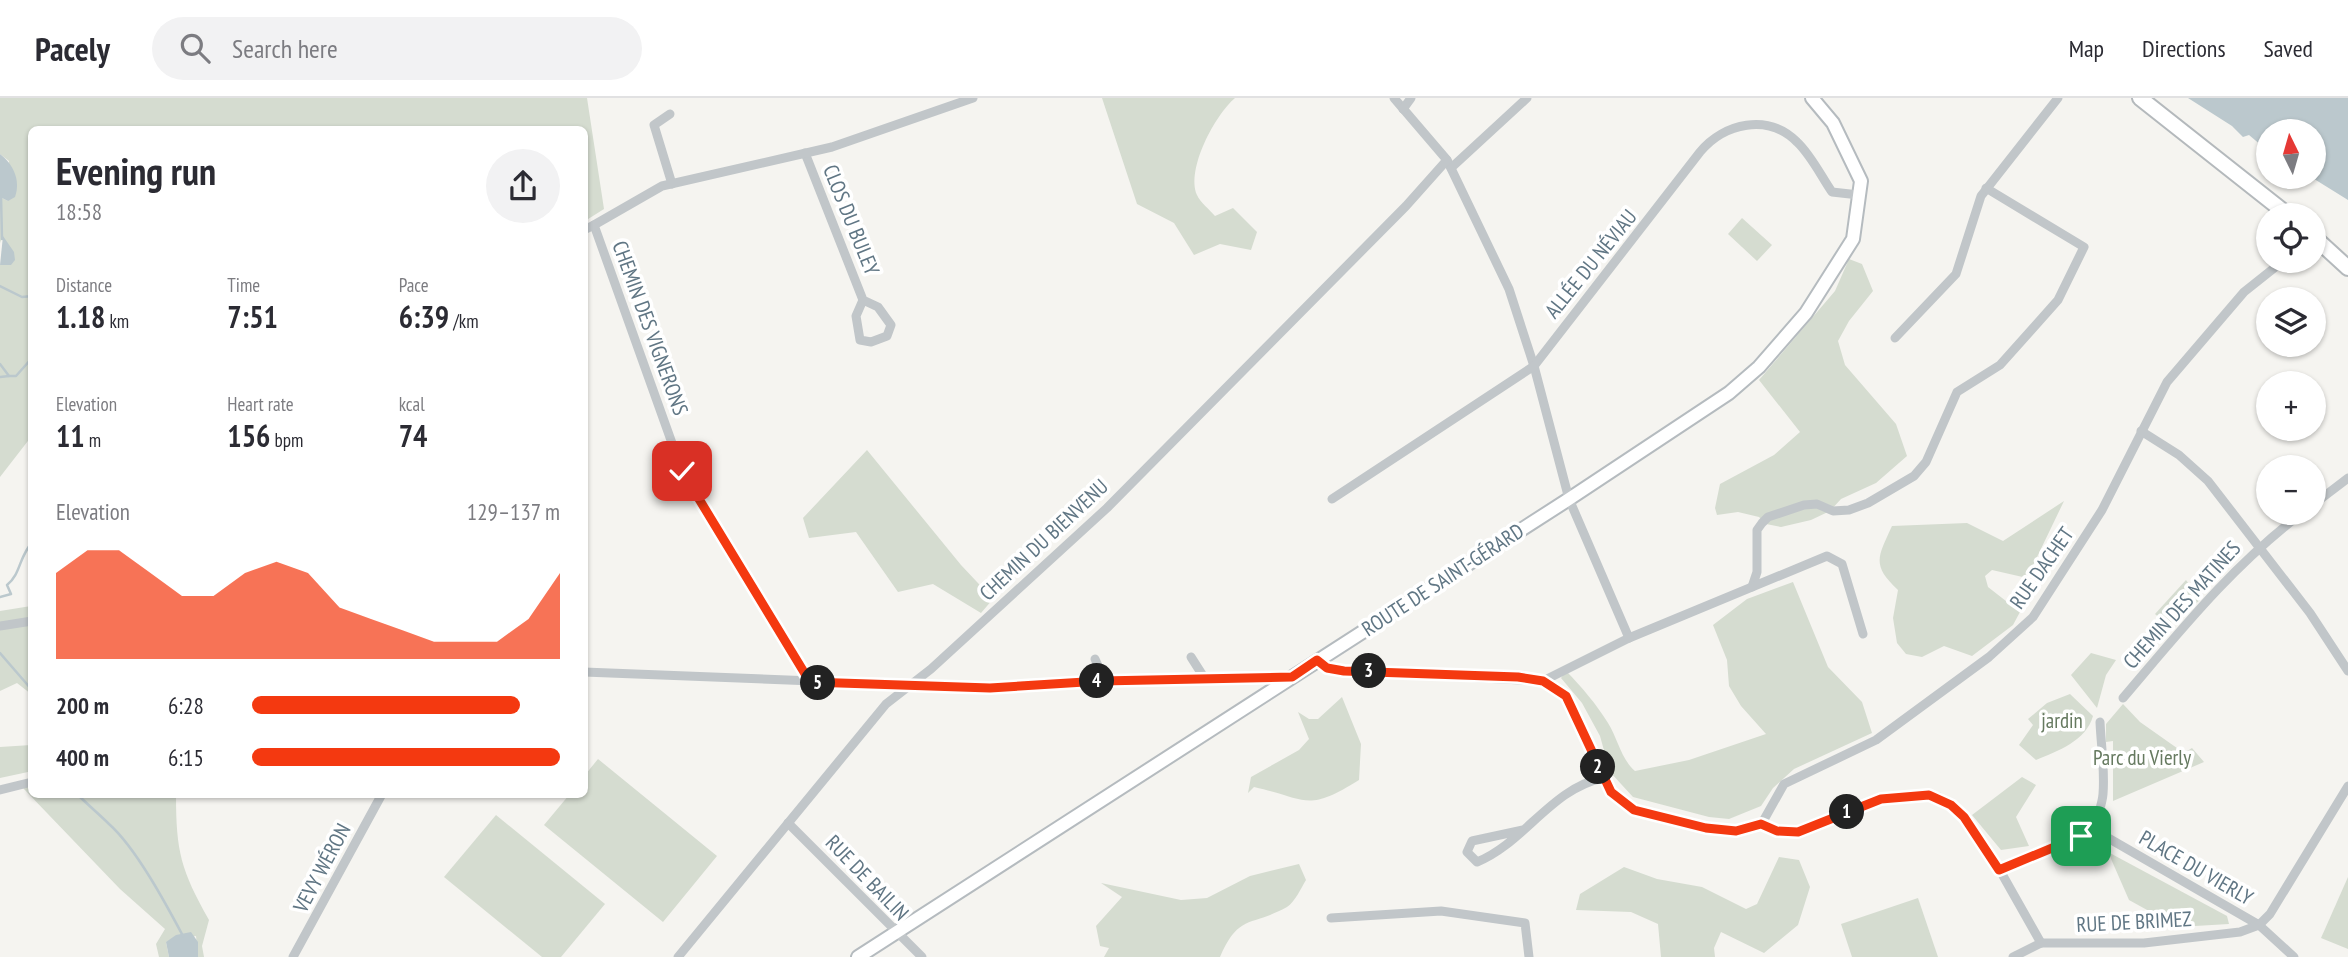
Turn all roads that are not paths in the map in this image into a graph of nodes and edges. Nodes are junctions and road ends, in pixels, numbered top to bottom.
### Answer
1 (973, 98) edge
2 (1394, 98) edge
3 (1411, 98) edge
4 (1527, 98) edge
5 (1812, 98) edge
6 (2058, 98) edge
7 (2140, 98) edge
8 (1403, 109) junction
9 (670, 114) dead end
10 (805, 153) junction
11 (1449, 164) junction
12 (672, 184) junction
13 (1986, 188) junction
14 (1859, 195) junction
15 (2273, 203) edge
16 (594, 225) junction
17 (588, 228) edge
18 (2326, 248) edge
19 (2348, 268) edge
20 (2268, 273) edge
21 (863, 300) junction
22 (1895, 338) dead end
23 (1534, 366) junction
24 (2141, 431) junction
25 (2348, 478) edge
26 (2326, 495) edge
27 (1332, 499) dead end
28 (1569, 499) junction
29 (2286, 525) edge
30 (2257, 547) junction
31 (1752, 587) junction
32 (28, 622) edge
33 (0, 626) edge
34 (1863, 634) dead end
35 (1629, 638) junction
36 (1191, 657) dead end
37 (1095, 659) dead end
38 (1317, 660) junction
39 (2348, 671) edge
40 (588, 672) edge
41 (1292, 677) junction
42 (1205, 679) junction
43 (1105, 681) junction
44 (1543, 681) junction
45 (810, 682) junction
46 (911, 685) junction
47 (2123, 698) dead end
48 (2099, 722) dead end
49 (1603, 778) junction
50 (28, 783) edge
51 (2348, 786) edge
52 (0, 790) edge
53 (380, 798) edge
54 (788, 823) junction
55 (1761, 824) junction
56 (1523, 830) junction
57 (2096, 831) junction
58 (1999, 870) junction
59 (1331, 918) dead end
60 (2259, 925) junction
61 (895, 933) junction
62 (2041, 943) junction
63 (293, 957) edge
64 (678, 957) edge
65 (858, 957) edge
66 (922, 957) edge
67 (1529, 957) edge
68 (2013, 957) edge
69 (2294, 957) edge

1 - 10 street, CHEMIN DES VIGNERONS
2 - 8 street
3 - 8 street
4 - 11 street, CHEMIN DU BIENVENU
5 - 14 main road, ROUTE DE SAINT-GÉRARD
6 - 13 street
7 - 15 main road
8 - 11 street
9 - 12 street
10 - 12 street, CHEMIN DES VIGNERONS
10 - 21 street, CLOS DU BULEY
11 - 23 street
11 - 46 street, CHEMIN DU BIENVENU
12 - 16 street, CHEMIN DES VIGNERONS
13 - 22 street
13 - 31 street
14 - 23 street, ALLÉE DU NÉVIAU
14 - 28 main road, ROUTE DE SAINT-GÉRARD
16 - 17 street
16 - 45 street, CHEMIN DES VIGNERONS
18 - 19 main road
20 - 24 street, RUE DACHET
21 - 21 street, CLOS DU BULEY
23 - 27 street, ALLÉE DU NÉVIAU
23 - 28 street
24 - 30 street
24 - 55 street, RUE DACHET
25 - 26 street
28 - 35 street
28 - 38 main road, ROUTE DE SAINT-GÉRARD
29 - 30 street, CHEMIN DES MATINES
30 - 39 street
30 - 47 street, CHEMIN DES MATINES
31 - 34 street
31 - 35 street
32 - 33 street
35 - 44 street
36 - 42 street
37 - 43 street
38 - 41 main road, ROUTE DE SAINT-GÉRARD
38 - 44 street
40 - 45 street
41 - 42 street
41 - 61 main road, ROUTE DE SAINT-GÉRARD
42 - 43 street
43 - 46 street
44 - 49 street
45 - 46 street
46 - 54 street, CHEMIN DU BIENVENU
48 - 57 street
49 - 55 street
49 - 56 street
50 - 52 street
51 - 60 street
53 - 63 street, VEVY WÉRON
54 - 61 street, RUE DE BAILIN
54 - 64 street, CHEMIN DU BIENVENU
55 - 58 street
56 - 56 street
57 - 58 street
57 - 60 street, PLACE DU VIERLY
58 - 62 street
59 - 67 street
60 - 62 street, RUE DE BRIMEZ
60 - 69 street, PLACE DU VIERLY
61 - 65 main road, ROUTE DE SAINT-GÉRARD
61 - 66 street, RUE DE BAILIN
62 - 68 street, RUE DE BRIMEZ

